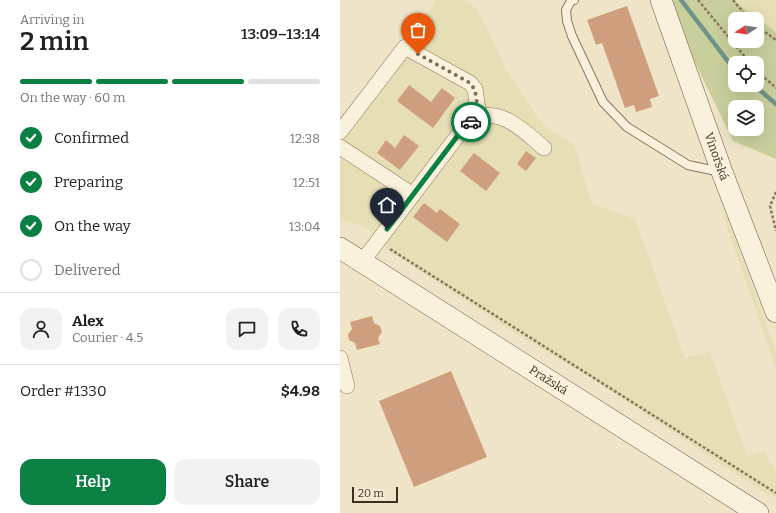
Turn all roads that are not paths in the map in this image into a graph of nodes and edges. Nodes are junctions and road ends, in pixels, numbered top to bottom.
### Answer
1 (574, 0) edge
2 (661, 0) edge
3 (479, 117) junction
4 (340, 132) edge
5 (340, 147) edge
6 (544, 148) dead end
7 (722, 172) junction
8 (413, 195) junction
9 (340, 248) edge
10 (362, 262) junction
11 (776, 312) edge
12 (340, 358) edge
13 (347, 386) dead end
14 (758, 513) edge

1 - 7 lane
2 - 7 main road, Vinořská
3 - 4 street
3 - 6 street
3 - 8 street
5 - 8 street
7 - 11 main road, Vinořská
8 - 10 street
9 - 10 main road, Pražská
10 - 14 main road, Pražská
12 - 13 street

